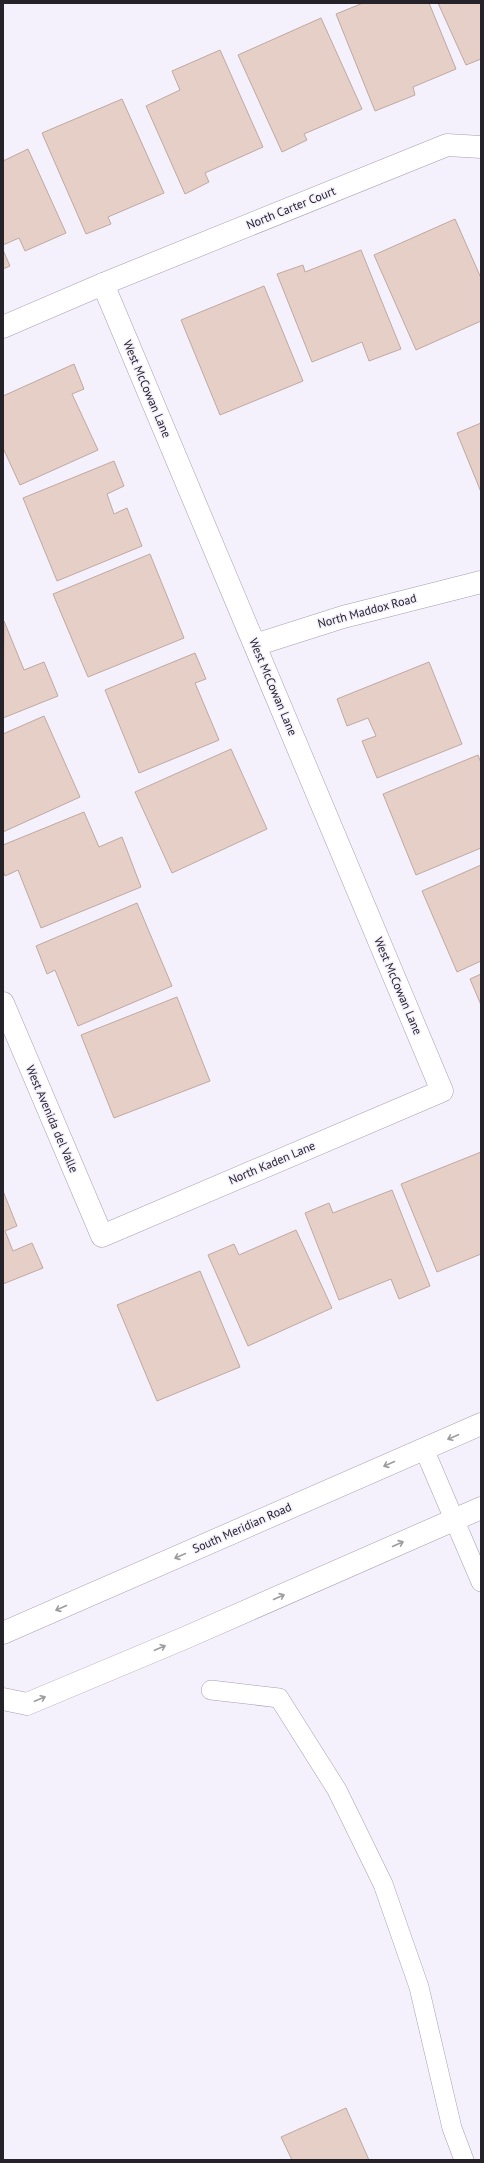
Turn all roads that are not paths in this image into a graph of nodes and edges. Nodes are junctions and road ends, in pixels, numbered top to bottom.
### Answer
1 (481, 147) edge
2 (103, 284) junction
3 (3, 328) edge
4 (481, 582) edge
5 (255, 645) junction
6 (3, 1003) edge
7 (442, 1091) joint
8 (102, 1236) joint
9 (481, 1424) edge
10 (424, 1449) junction
11 (481, 1508) edge
12 (454, 1520) junction
13 (481, 1582) edge
14 (3, 1633) edge
15 (211, 1690) dead end
16 (3, 1699) edge
17 (464, 2160) edge

1 - 2 street, North Carter Court
2 - 3 street, North Carter Court
2 - 5 street, West McCowan Lane
4 - 5 street, North Maddox Road
5 - 7 street, West McCowan Lane
6 - 8 street, West Avenida del Valle
7 - 8 street, North Kaden Lane
9 -> 10 street, South Meridian Road
10 - 12 lane
10 -> 14 street, South Meridian Road
11 - 12 street
12 - 13 lane
16 -> 12 street
15 - 17 lane

